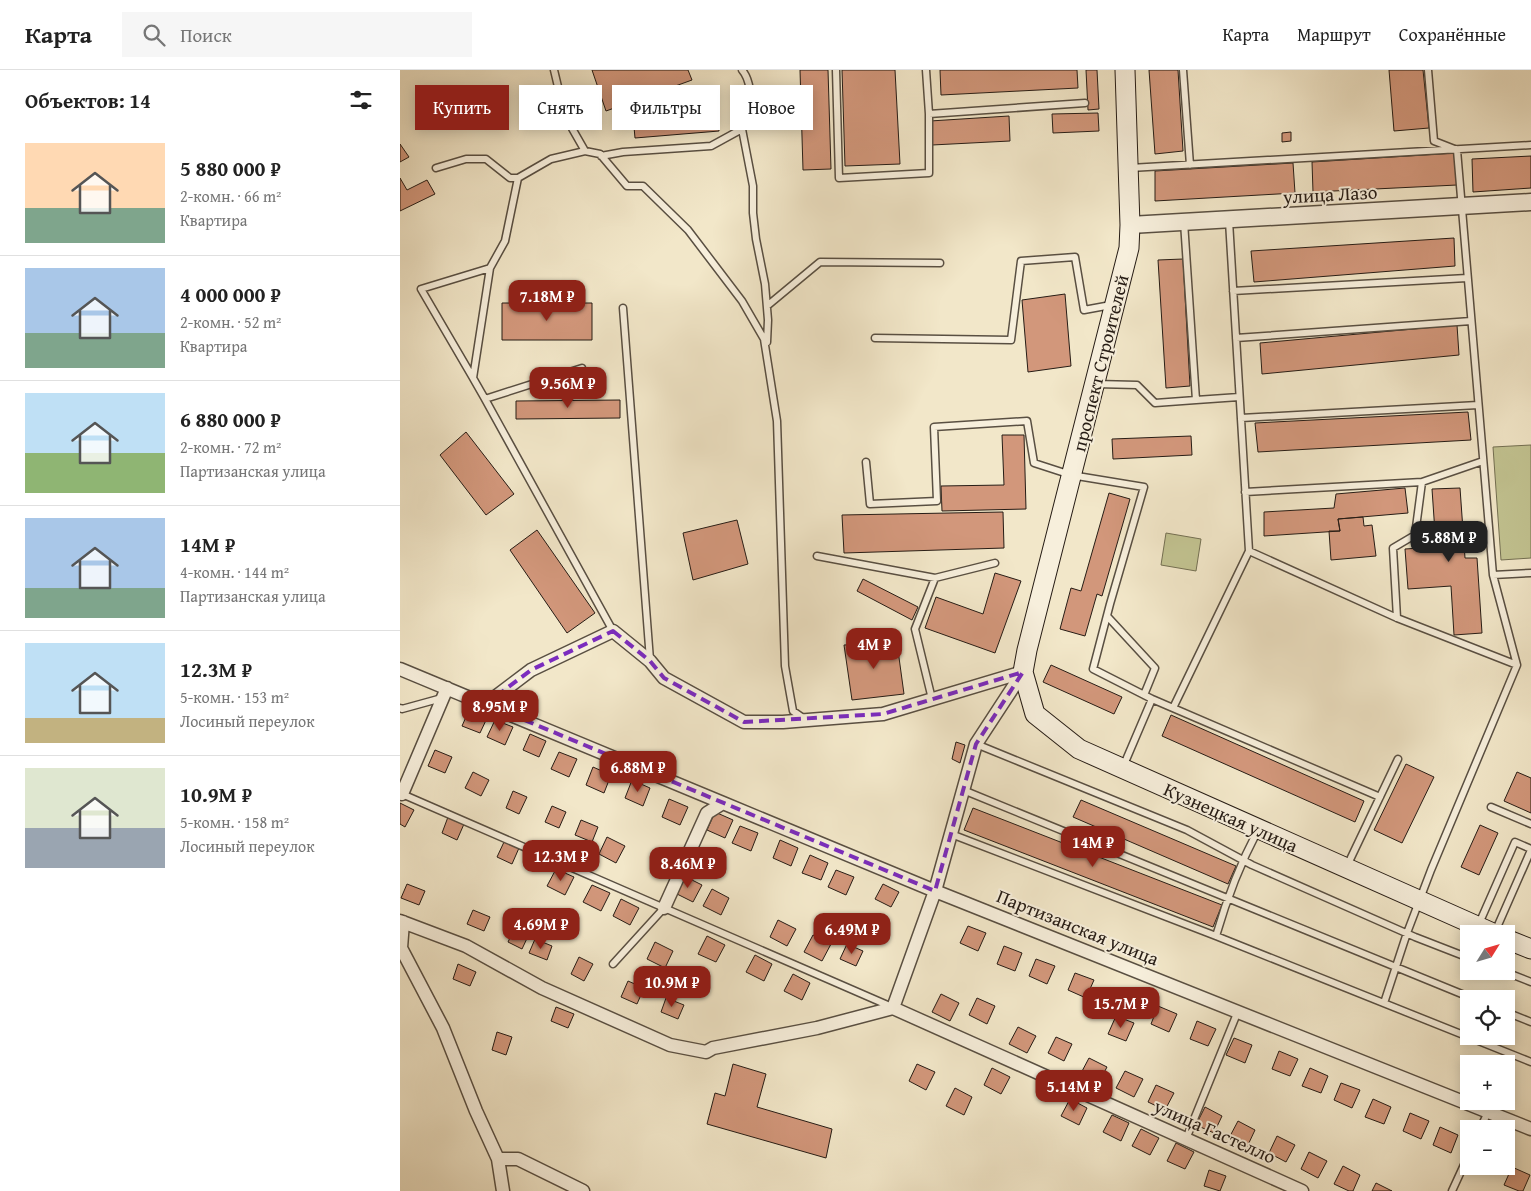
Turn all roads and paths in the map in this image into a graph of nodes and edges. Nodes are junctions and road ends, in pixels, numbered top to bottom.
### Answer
1 (554, 70) edge
2 (742, 70) edge
3 (836, 70) edge
4 (926, 70) edge
5 (1125, 70) edge
6 (1183, 70) edge
7 (1428, 70) edge
8 (749, 85) edge
9 (1085, 103) dead end
10 (929, 114) junction
11 (740, 130) edge
12 (742, 130) edge
13 (1531, 145) edge
14 (1457, 150) junction
15 (586, 151) junction
16 (601, 156) junction
17 (1190, 165) junction
18 (436, 168) dead end
19 (1128, 168) junction
20 (518, 178) junction
21 (1531, 202) edge
22 (1461, 206) junction
23 (1228, 220) junction
24 (1184, 222) junction
25 (1130, 225) junction
26 (940, 263) dead end
27 (490, 268) junction
28 (1467, 278) junction
29 (1233, 291) junction
30 (1115, 304) junction
31 (767, 306) junction
32 (623, 308) dead end
33 (1471, 321) junction
34 (875, 338) dead end
35 (1236, 338) junction
36 (767, 356) junction
37 (582, 368) dead end
38 (473, 378) junction
39 (1094, 384) junction
40 (1240, 397) junction
41 (486, 399) junction
42 (1196, 400) junction
43 (1478, 405) junction
44 (1241, 418) junction
45 (1483, 461) junction
46 (866, 462) dead end
47 (1071, 475) junction
48 (1422, 482) junction
49 (1245, 492) junction
50 (1249, 551) junction
51 (817, 556) dead end
52 (995, 563) dead end
53 (1531, 573) edge
54 (1493, 576) junction
55 (935, 578) junction
56 (1107, 616) junction
57 (1397, 618) junction
58 (613, 630) junction
59 (1027, 650) joint
60 (650, 661) junction
61 (1517, 665) junction
62 (400, 669) edge
63 (1023, 672) junction
64 (445, 693) junction
65 (1144, 695) junction
66 (932, 699) junction
67 (1152, 699) junction
68 (486, 704) junction
69 (400, 708) edge
70 (1173, 708) junction
71 (806, 720) junction
72 (976, 744) junction
73 (1398, 759) dead end
74 (1122, 768) junction
75 (963, 790) junction
76 (401, 793) edge
77 (1380, 797) junction
78 (723, 803) junction
79 (1491, 807) dead end
80 (1531, 824) edge
81 (1258, 828) junction
82 (951, 834) junction
83 (1531, 849) edge
84 (1242, 860) junction
85 (1346, 868) junction
86 (935, 890) junction
87 (1227, 898) junction
88 (1421, 901) junction
89 (664, 908) junction
90 (402, 922) edge
91 (1475, 925) edge
92 (1491, 925) edge
93 (1492, 925) edge
94 (1407, 933) junction
95 (1216, 936) junction
96 (1515, 942) edge
97 (1531, 949) edge
98 (1460, 954) edge
99 (613, 964) dead end
100 (1395, 967) junction
101 (1515, 976) edge
102 (1531, 982) edge
103 (1460, 993) edge
104 (1384, 1003) junction
105 (893, 1008) junction
106 (1238, 1012) junction
107 (1515, 1016) edge
108 (1531, 1022) edge
109 (1531, 1062) edge
110 (1488, 1112) junction
111 (1484, 1120) edge
112 (1531, 1129) edge
113 (1186, 1139) junction
114 (498, 1160) junction
115 (1460, 1174) edge
116 (503, 1191) edge
117 (583, 1191) edge
118 (1302, 1191) edge
119 (1452, 1191) edge

1 - 15 lane
2 - 8 lane
3 - 10 lane
4 - 10 lane
5 - 19 main road, проспект Строителей
6 - 17 lane
7 - 14 lane
9 - 10 lane
11 - 16 lane
12 - 31 lane
13 - 14 lane
14 - 17 lane
14 - 22 lane
15 - 16 lane
15 - 20 lane
16 - 36 lane
17 - 19 lane
18 - 20 lane
19 - 25 main road, проспект Строителей
20 - 27 lane
21 - 22 street, улица Лазо
22 - 23 street, улица Лазо
22 - 28 lane
23 - 24 street, улица Лазо
23 - 29 lane
24 - 25 street, улица Лазо
24 - 42 lane
25 - 30 main road, проспект Строителей
26 - 31 lane
27 - 38 lane
27 - 38 lane
28 - 29 lane
28 - 33 lane
29 - 35 lane
30 - 34 lane
30 - 39 main road, проспект Строителей
31 - 36 lane
32 - 60 lane
33 - 35 lane
33 - 43 lane
35 - 40 lane
36 - 71 lane
37 - 41 lane
38 - 41 lane
39 - 42 lane
39 - 47 main road, проспект Строителей
40 - 42 lane
40 - 44 lane
41 - 58 lane
43 - 44 lane
43 - 45 lane
44 - 49 lane
45 - 48 lane
45 - 54 lane
46 - 47 lane
47 - 56 lane
47 - 59 main road, проспект Строителей
48 - 49 lane
48 - 57 lane
49 - 50 lane
50 - 57 lane
50 - 70 lane
51 - 55 lane
52 - 55 lane
53 - 54 lane
54 - 61 lane
55 - 66 lane
56 - 65 lane
56 - 65 lane
57 - 61 lane
58 - 60 street
58 - 68 street
59 - 63 main road, Кузнецкая улица
60 - 71 street
61 - 88 lane
62 - 64 street, Партизанская улица
63 - 66 street
63 - 72 street
63 - 74 main road, Кузнецкая улица
64 - 68 street, Партизанская улица
64 - 69 lane
64 - 76 street
65 - 67 lane
66 - 71 street
67 - 70 lane
67 - 74 lane
68 - 78 street, Партизанская улица
70 - 77 lane
72 - 75 street
72 - 84 lane
73 - 77 lane
74 - 81 main road, Кузнецкая улица
75 - 82 street
75 - 87 lane
76 - 89 lane
77 - 85 lane
78 - 86 street, Партизанская улица
78 - 89 street
79 - 80 lane
81 - 84 lane
81 - 85 main road, Кузнецкая улица
82 - 86 street
82 - 95 lane
83 - 92 lane
83 - 93 lane
84 - 87 lane
84 - 94 lane
85 - 88 main road, Кузнецкая улица
86 - 105 street
86 - 106 street, Партизанская улица
87 - 95 lane
87 - 100 lane
88 - 91 main road, Кузнецкая улица
88 - 94 lane
89 - 99 lane
89 - 105 lane
90 - 105 street
90 - 114 street
94 - 98 lane
94 - 100 lane
95 - 104 lane
96 - 97 main road
100 - 103 lane
100 - 104 lane
101 - 102 lane
104 - 109 lane
105 - 113 street, улица Гастелло
106 - 110 street, Партизанская улица
106 - 113 lane
107 - 108 lane
110 - 111 lane
110 - 112 street, Партизанская улица
113 - 118 street, улица Гастелло
114 - 116 street
114 - 117 street
115 - 119 lane

